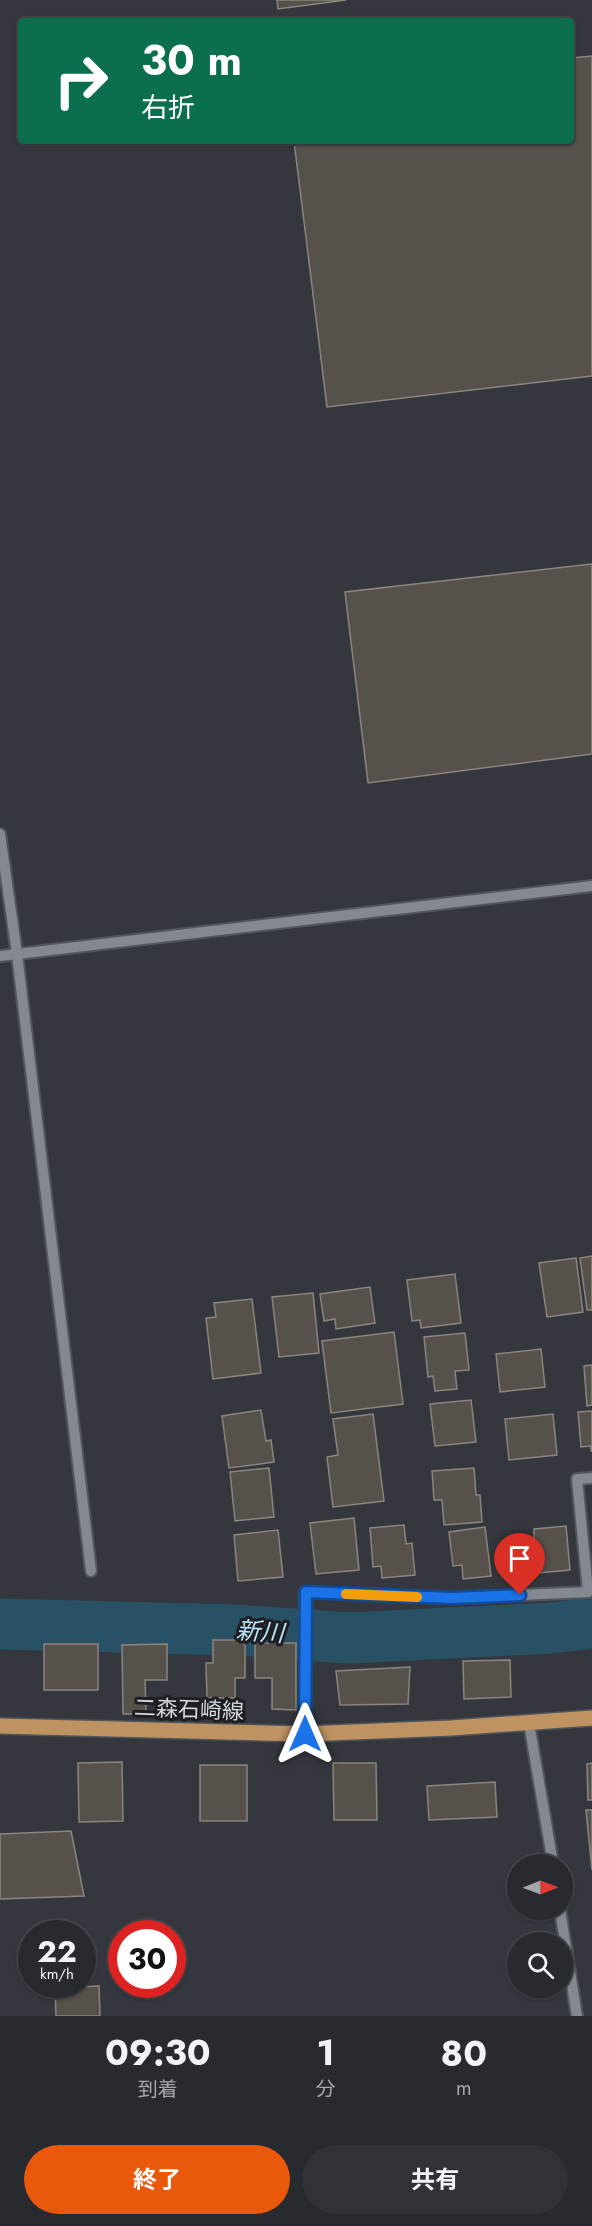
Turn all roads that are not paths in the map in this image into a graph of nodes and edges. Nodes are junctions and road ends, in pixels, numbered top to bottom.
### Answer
1 (0, 834) edge
2 (592, 886) edge
3 (16, 954) junction
4 (0, 956) edge
5 (592, 1478) edge
6 (91, 1571) dead end
7 (592, 1718) edge
8 (530, 1723) junction
9 (0, 1726) edge
10 (305, 1734) junction
11 (551, 1854) edge
12 (562, 1920) edge
13 (577, 2016) edge

1 - 3 street
2 - 3 street
3 - 4 street
3 - 6 street
5 - 10 street
7 - 8 main road, 二森石崎線
8 - 10 main road, 二森石崎線
8 - 11 street
9 - 10 main road, 二森石崎線
12 - 13 street

